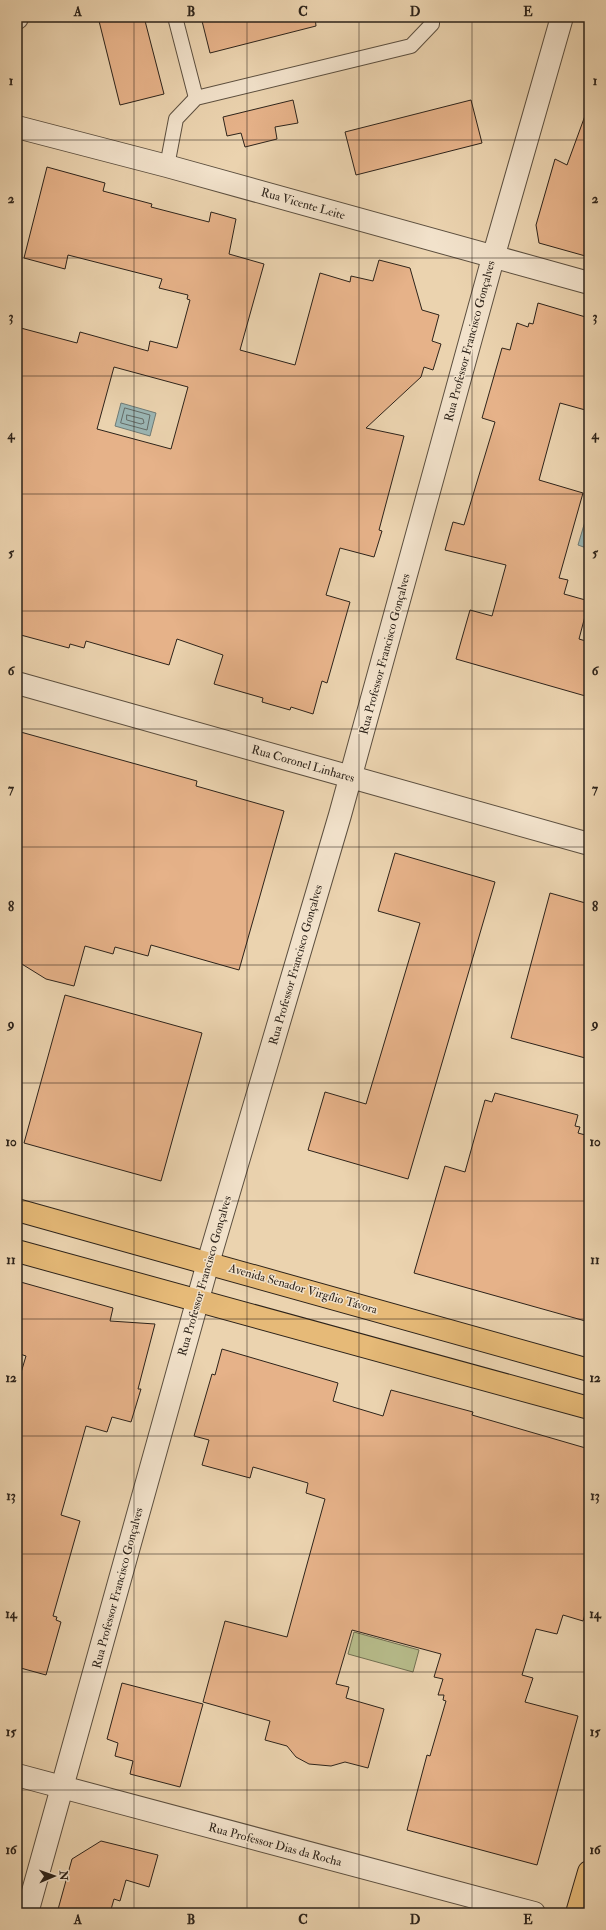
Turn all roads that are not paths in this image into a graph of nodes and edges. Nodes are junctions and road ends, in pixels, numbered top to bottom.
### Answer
1 (175, 17) edge
2 (432, 17) edge
3 (562, 17) edge
4 (196, 98) junction
5 (17, 127) edge
6 (167, 166) junction
7 (493, 258) junction
8 (589, 283) edge
9 (17, 683) edge
10 (351, 777) junction
11 (589, 844) edge
12 (17, 1210) edge
13 (17, 1251) edge
14 (208, 1263) junction
15 (198, 1300) junction
16 (589, 1370) edge
17 (589, 1408) edge
18 (17, 1775) edge
19 (63, 1788) junction
20 (589, 1872) edge
21 (27, 1913) edge
22 (534, 1913) edge
23 (577, 1913) edge

1 - 4 lane
2 - 4 lane
3 - 7 street, Rua Professor Francisco Gonçalves
4 - 6 lane
5 - 6 street, Rua Vicente Leite
6 - 7 street, Rua Vicente Leite
7 - 8 street, Rua Vicente Leite
7 - 10 street, Rua Professor Francisco Gonçalves
9 - 10 street, Rua Coronel Linhares
10 - 11 street, Rua Coronel Linhares
10 - 14 street, Rua Professor Francisco Gonçalves
12 - 14 main road, Avenida Senador Virgílio Távora
13 - 15 main road
14 - 15 street, Rua Professor Francisco Gonçalves
14 - 16 main road, Avenida Senador Virgílio Távora
15 - 17 main road
15 - 19 street, Rua Professor Francisco Gonçalves
18 - 19 street, Rua Professor Dias da Rocha
19 - 21 street, Rua Professor Francisco Gonçalves
19 - 22 street, Rua Professor Dias da Rocha
20 - 23 main road

